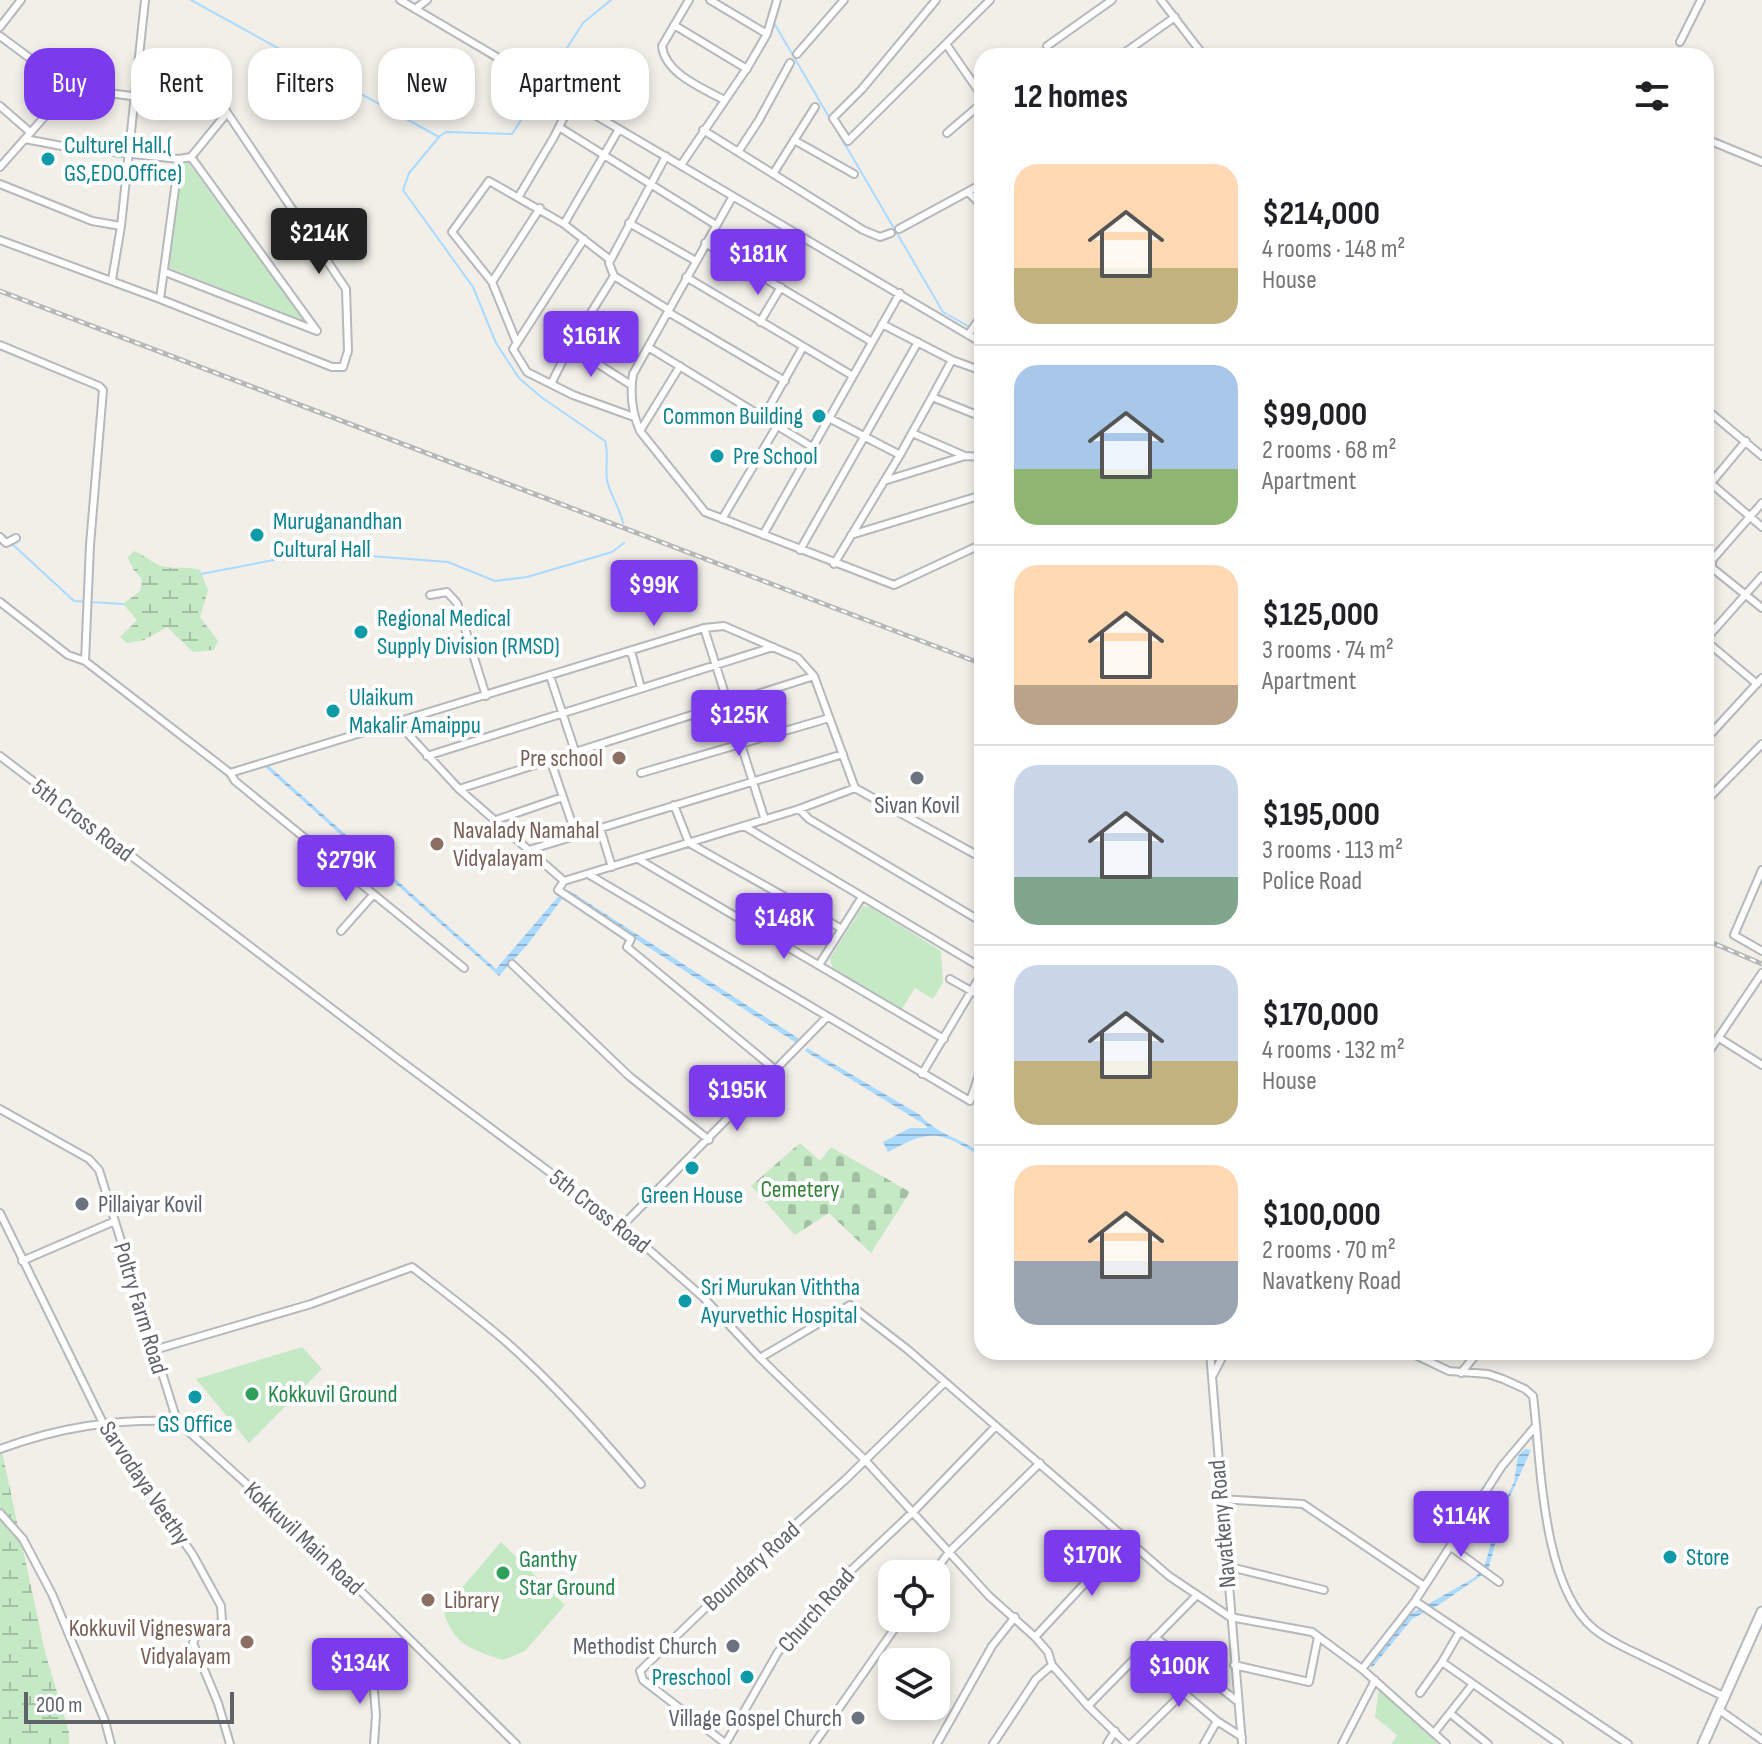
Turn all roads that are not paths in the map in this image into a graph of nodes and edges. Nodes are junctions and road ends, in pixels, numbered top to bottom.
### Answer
1 (21, 0) edge
2 (145, 0) edge
3 (400, 0) edge
4 (427, 0) edge
5 (689, 0) edge
6 (710, 0) edge
7 (844, 0) edge
8 (936, 0) edge
9 (990, 0) edge
10 (1112, 0) edge
11 (1161, 0) edge
12 (1701, 0) edge
13 (776, 1) edge
14 (415, 9) junction
15 (1175, 17) junction
16 (674, 25) junction
17 (0, 27) edge
18 (767, 34) junction
19 (0, 36) edge
20 (1680, 42) dead end
21 (946, 44) junction
22 (1047, 46) dead end
23 (140, 48) edge
24 (1131, 48) edge
25 (1198, 48) edge
26 (24, 54) edge
27 (491, 54) edge
28 (797, 54) dead end
29 (790, 63) dead end
30 (747, 69) junction
31 (974, 84) edge
32 (724, 100) junction
33 (0, 106) edge
34 (815, 107) dead end
35 (974, 110) edge
36 (41, 120) edge
37 (133, 120) edge
38 (221, 120) edge
39 (232, 120) edge
40 (562, 120) edge
41 (604, 120) edge
42 (559, 127) junction
43 (619, 129) junction
44 (703, 130) junction
45 (30, 132) junction
46 (947, 133) dead end
47 (25, 139) junction
48 (794, 140) junction
49 (1714, 142) edge
50 (738, 152) junction
51 (129, 153) junction
52 (666, 156) junction
53 (191, 157) junction
54 (603, 157) junction
55 (179, 159) junction
56 (1762, 162) edge
57 (681, 165) junction
58 (0, 167) edge
59 (773, 174) junction
60 (854, 174) dead end
61 (0, 184) edge
62 (651, 185) junction
63 (974, 189) edge
64 (968, 192) junction
65 (519, 196) junction
66 (733, 196) junction
67 (974, 198) edge
68 (540, 208) junction
69 (629, 223) junction
70 (564, 224) junction
71 (716, 225) junction
72 (121, 226) junction
73 (899, 229) dead end
74 (891, 233) dead end
75 (584, 239) junction
76 (0, 240) edge
77 (705, 243) junction
78 (609, 259) junction
79 (696, 261) junction
80 (165, 272) junction
81 (614, 276) junction
82 (686, 277) junction
83 (112, 280) junction
84 (492, 282) junction
85 (781, 287) junction
86 (900, 293) junction
87 (160, 299) junction
88 (668, 311) junction
89 (760, 322) junction
90 (882, 324) junction
91 (974, 328) edge
92 (972, 331) junction
93 (974, 333) edge
94 (516, 341) junction
95 (872, 342) junction
96 (918, 342) junction
97 (0, 345) edge
98 (570, 346) junction
99 (648, 347) junction
100 (803, 347) junction
101 (952, 360) junction
102 (680, 366) junction
103 (974, 368) edge
104 (853, 376) junction
105 (785, 381) junction
106 (551, 384) junction
107 (631, 385) junction
108 (932, 397) junction
109 (974, 414) edge
110 (1714, 415) edge
111 (634, 417) junction
112 (763, 418) junction
113 (829, 418) junction
114 (777, 426) junction
115 (640, 431) junction
116 (912, 433) junction
117 (863, 436) junction
118 (1746, 441) junction
119 (812, 447) junction
120 (900, 455) junction
121 (965, 456) junction
122 (1762, 456) edge
123 (974, 457) edge
124 (1714, 475) edge
125 (884, 481) junction
126 (1714, 486) edge
127 (974, 497) edge
128 (1762, 503) edge
129 (1749, 518) junction
130 (722, 519) junction
131 (1762, 527) edge
132 (763, 535) junction
133 (851, 535) junction
134 (0, 537) edge
135 (16, 538) dead end
136 (974, 548) edge
137 (800, 550) junction
138 (1714, 558) edge
139 (834, 564) junction
140 (1714, 569) edge
141 (1762, 576) edge
142 (430, 595) dead end
143 (1747, 595) junction
144 (0, 602) edge
145 (1762, 608) edge
146 (704, 628) junction
147 (1714, 631) edge
148 (1714, 646) edge
149 (773, 647) junction
150 (631, 651) junction
151 (85, 661) junction
152 (717, 666) junction
153 (550, 676) junction
154 (814, 676) junction
155 (1759, 681) edge
156 (641, 688) junction
157 (486, 696) junction
158 (729, 705) junction
159 (562, 713) junction
160 (829, 718) junction
161 (398, 723) junction
162 (1714, 730) edge
163 (741, 742) junction
164 (1762, 744) edge
165 (575, 751) junction
166 (843, 754) junction
167 (0, 756) edge
168 (427, 756) junction
169 (550, 759) junction
170 (230, 773) junction
171 (641, 773) dead end
172 (753, 781) junction
173 (855, 788) junction
174 (459, 789) junction
175 (1714, 793) edge
176 (563, 797) junction
177 (674, 805) junction
178 (799, 809) junction
179 (496, 820) junction
180 (765, 820) junction
181 (744, 826) junction
182 (600, 828) junction
183 (576, 835) junction
184 (689, 843) junction
185 (529, 850) junction
186 (974, 854) edge
187 (638, 859) junction
188 (612, 867) junction
189 (1762, 870) edge
190 (588, 874) junction
191 (564, 881) junction
192 (373, 895) junction
193 (862, 897) junction
194 (974, 917) edge
195 (842, 929) junction
196 (341, 931) dead end
197 (1762, 951) edge
198 (512, 964) dead end
199 (819, 965) junction
200 (974, 965) edge
201 (464, 968) dead end
202 (1762, 973) edge
203 (950, 979) dead end
204 (974, 987) edge
205 (972, 991) junction
206 (827, 1017) junction
207 (1719, 1038) junction
208 (944, 1039) junction
209 (1714, 1045) edge
210 (1762, 1065) edge
211 (777, 1071) junction
212 (922, 1074) junction
213 (974, 1090) edge
214 (0, 1109) edge
215 (709, 1140) junction
216 (0, 1213) edge
217 (115, 1221) junction
218 (622, 1226) junction
219 (22, 1261) junction
220 (154, 1350) junction
221 (760, 1358) junction
222 (1211, 1360) edge
223 (1221, 1360) edge
224 (1426, 1360) edge
225 (1472, 1360) edge
226 (1461, 1373) junction
227 (1212, 1377) junction
228 (945, 1382) junction
229 (177, 1421) junction
230 (103, 1423) junction
231 (996, 1426) junction
232 (1534, 1427) junction
233 (0, 1449) edge
234 (865, 1460) junction
235 (1040, 1463) junction
236 (641, 1484) dead end
237 (1220, 1499) junction
238 (914, 1511) junction
239 (0, 1513) edge
240 (1127, 1538) junction
241 (1451, 1547) junction
242 (949, 1552) junction
243 (943, 1560) edge
244 (1226, 1566) junction
245 (1499, 1582) dead end
246 (1424, 1586) junction
247 (1324, 1590) dead end
248 (1197, 1595) junction
249 (1415, 1601) junction
250 (1762, 1612) edge
251 (1015, 1617) junction
252 (1230, 1617) junction
253 (1460, 1631) junction
254 (892, 1632) edge
255 (1035, 1637) junction
256 (1155, 1637) junction
257 (1318, 1637) junction
258 (1138, 1654) junction
259 (1442, 1662) junction
260 (1052, 1665) junction
261 (1234, 1665) junction
262 (372, 1668) dead end
263 (1362, 1669) junction
264 (1375, 1680) junction
265 (1472, 1685) junction
266 (1183, 1693) junction
267 (1420, 1693) dead end
268 (1723, 1696) junction
269 (1238, 1701) junction
270 (1088, 1706) junction
271 (1718, 1709) junction
272 (1451, 1714) junction
273 (1217, 1721) junction
274 (1115, 1731) junction
275 (504, 1733) junction
276 (1434, 1733) junction
277 (1762, 1740) edge
278 (1242, 1741) edge
279 (816, 1742) edge
280 (111, 1744) edge
281 (230, 1744) edge
282 (374, 1744) edge
283 (500, 1744) edge
284 (516, 1744) edge
285 (726, 1744) edge
286 (824, 1744) edge
287 (937, 1744) edge
288 (993, 1744) edge
289 (1107, 1744) edge
290 (1129, 1744) edge
291 (1204, 1744) edge
292 (1342, 1744) edge
293 (1446, 1744) edge
294 (1488, 1744) edge
295 (1559, 1744) edge
296 (1628, 1744) edge
297 (1703, 1744) edge

1 - 17 street
2 - 23 street
3 - 14 street
4 - 14 street
5 - 16 street
6 - 18 street
7 - 28 street
8 - 21 street
9 - 21 street
10 - 22 street
11 - 15 street
12 - 20 street
13 - 18 street
14 - 27 street
15 - 24 street
15 - 25 street
16 - 30 street
16 - 32 street
18 - 30 street
19 - 26 street
21 - 31 street
29 - 50 street
30 - 32 street
32 - 44 street
33 - 45 street
34 - 48 street
35 - 46 street
36 - 45 street
37 - 51 street
38 - 53 street
39 - 87 street
40 - 42 street
41 - 43 street
42 - 54 street
42 - 65 street
43 - 52 street
43 - 54 street
44 - 50 street
44 - 57 street
45 - 47 street
47 - 51 street
47 - 58 street
48 - 59 street
48 - 60 street
49 - 56 street
50 - 59 street
51 - 55 street
51 - 72 street
52 - 57 street
52 - 62 street
53 - 55 street
53 - 80 street
54 - 62 street
54 - 70 street
55 - 80 street
57 - 66 street
59 - 74 street
61 - 72 street
62 - 69 street
62 - 71 street
63 - 64 street
64 - 67 street
64 - 73 street
65 - 68 street
65 - 84 street
66 - 71 street
66 - 86 street
68 - 70 street
68 - 84 street
69 - 78 street
69 - 79 street
70 - 75 street
71 - 77 street
72 - 83 street
75 - 78 street
75 - 94 street
76 - 83 street
77 - 79 street
77 - 85 street
78 - 81 street
79 - 82 street
80 - 87 street
81 - 88 street
81 - 98 street
82 - 88 street
82 - 89 street
83 - 87 street
84 - 94 street
85 - 89 street
85 - 95 street
86 - 90 street
86 - 92 street
88 - 99 street
88 - 105 street
89 - 100 street
90 - 95 street
90 - 96 street
91 - 92 street
92 - 93 street
94 - 106 street
95 - 104 street
96 - 101 street
96 - 117 street
97 - 151 street
98 - 106 street
98 - 107 street
99 - 102 street
99 - 107 street
100 - 104 street
100 - 105 street
101 - 103 street
101 - 108 street
102 - 112 street
102 - 115 street
104 - 113 street
105 - 112 street
106 - 111 street
107 - 111 street
108 - 109 street
108 - 116 street
110 - 118 street
111 - 115 street
112 - 114 street
113 - 117 street
113 - 119 street
114 - 119 street
114 - 130 street
115 - 130 street
116 - 120 street
116 - 121 street
117 - 120 street
117 - 137 street
118 - 122 street
118 - 124 street
119 - 132 street
120 - 125 street
121 - 123 street
121 - 125 street
125 - 133 street
126 - 129 street
127 - 133 street
128 - 129 street
129 - 131 street
129 - 138 street
130 - 132 street
132 - 137 street
133 - 139 street
134 - 135 street
136 - 139 street
137 - 139 street
140 - 143 street
141 - 143 street
142 - 157 street
143 - 145 street
143 - 147 street
144 - 151 street
146 - 149 street
146 - 150 street
146 - 152 street
148 - 155 street
149 - 152 street
149 - 154 street
150 - 153 street
150 - 156 street
151 - 170 street
152 - 156 street
152 - 158 street
153 - 157 street
153 - 159 street
154 - 158 street
154 - 160 street
155 - 162 street
156 - 159 street
157 - 161 street
158 - 163 street
158 - 165 street
159 - 165 street
159 - 168 street
160 - 163 street
160 - 166 street
161 - 168 street
161 - 170 street
163 - 171 street
163 - 172 street
164 - 175 street
165 - 169 street
166 - 172 street
166 - 173 street
167 - 218 street, 5th Cross Road
168 - 174 street
169 - 174 street
169 - 176 street
170 - 192 street
172 - 177 street
172 - 180 street
173 - 178 street
173 - 186 street
174 - 179 street
176 - 179 street
176 - 183 street
177 - 182 street
177 - 184 street
178 - 180 street
178 - 194 street
179 - 185 street
180 - 181 street
181 - 184 street
181 - 193 street
182 - 183 street
182 - 188 street
183 - 185 street
184 - 187 street
184 - 195 street
185 - 191 street
187 - 188 street
187 - 199 street
188 - 190 street
189 - 197 street
190 - 191 street
190 - 206 street
191 - 211 street
192 - 196 street
192 - 201 street
193 - 195 street
193 - 200 street
195 - 199 street
198 - 215 street
199 - 208 street
202 - 207 street
203 - 205 street
204 - 205 street
205 - 208 street
206 - 211 street
206 - 212 street
207 - 209 street
207 - 210 street
208 - 212 street
211 - 215 street
212 - 213 street
214 - 217 street, Poltry Farm Road
215 - 218 street
216 - 219 street, Sarvodaya Veethy
217 - 219 street
217 - 220 street, Poltry Farm Road
218 - 221 street, 5th Cross Road
219 - 230 street, Sarvodaya Veethy
220 - 229 street, Poltry Farm Road
220 - 236 street
221 - 228 street
221 - 234 street, 5th Cross Road
222 - 227 street, Navatkeny Road
223 - 227 street
224 - 226 street
225 - 226 street
226 - 232 street
227 - 237 street, Navatkeny Road
228 - 231 street
228 - 234 street, Boundary Road
229 - 230 street
229 - 275 street, Kokkuvil Main Road
230 - 233 street
230 - 281 street, Sarvodaya Veethy
231 - 235 street
231 - 238 street, Church Road
232 - 241 street
232 - 268 street
234 - 238 street, 5th Cross Road
234 - 285 street, Boundary Road
235 - 240 street
235 - 242 street
237 - 244 street, Navatkeny Road
237 - 246 street
238 - 242 street, 5th Cross Road
238 - 285 street, Church Road
239 - 280 street
240 - 248 street
240 - 255 street
241 - 245 street
241 - 246 street
242 - 243 street
242 - 251 street, 5th Cross Road
244 - 247 street
244 - 252 street, Navatkeny Road
246 - 249 street
248 - 252 street
248 - 256 street
249 - 253 street
249 - 263 street
250 - 268 main road
251 - 255 street, 5th Cross Road
251 - 287 street
252 - 257 street
252 - 261 street, Navatkeny Road
253 - 259 street
253 - 296 street
254 - 279 street
255 - 260 street, 5th Cross Road
256 - 258 street
256 - 269 street
257 - 261 street
257 - 263 street
258 - 266 street
258 - 270 street
259 - 265 street
259 - 267 street
260 - 270 street, 5th Cross Road
260 - 288 street
261 - 269 street, Navatkeny Road
262 - 282 street
263 - 264 street
264 - 276 street
264 - 292 street
265 - 272 street
265 - 295 street
266 - 273 street
266 - 290 street
268 - 271 main road
269 - 278 street, Navatkeny Road
270 - 274 street, 5th Cross Road
271 - 277 street
271 - 297 main road
272 - 276 street
272 - 294 street
273 - 278 street
273 - 291 street
274 - 289 street
274 - 290 street, 5th Cross Road
275 - 283 street
275 - 284 street, Kokkuvil Main Road
276 - 293 street
279 - 286 street

